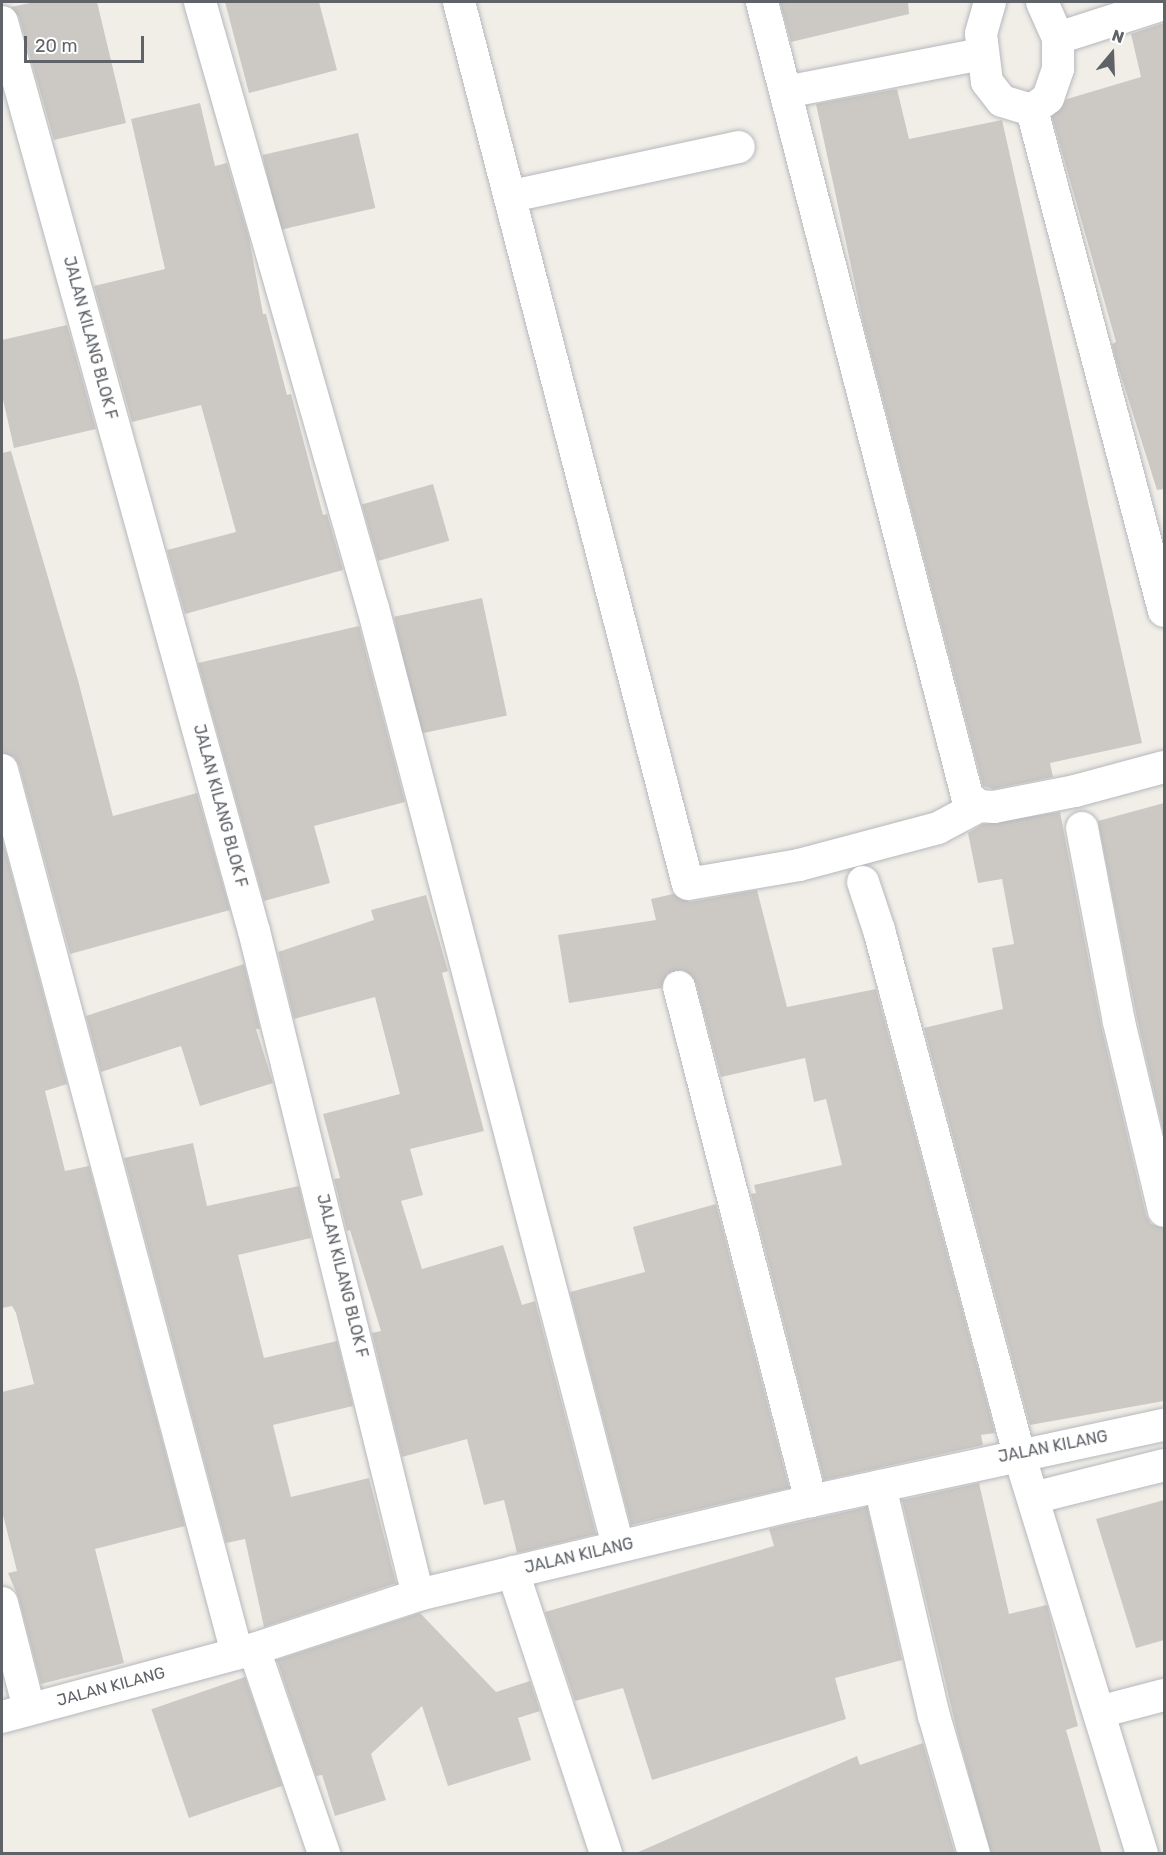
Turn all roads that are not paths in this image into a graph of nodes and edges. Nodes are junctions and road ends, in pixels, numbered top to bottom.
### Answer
1 (200, 2) edge
2 (459, 2) edge
3 (762, 2) edge
4 (990, 2) edge
5 (1042, 2) edge
6 (1164, 4) edge
7 (2, 22) edge
8 (1058, 38) junction
9 (981, 54) junction
10 (786, 92) junction
11 (1032, 110) junction
12 (740, 147) dead end
13 (512, 196) junction
14 (1164, 611) edge
15 (1164, 767) edge
16 (2, 770) edge
17 (979, 806) junction
18 (1082, 828) dead end
19 (863, 882) dead end
20 (679, 987) dead end
21 (1164, 1211) edge
22 (1164, 1425) edge
23 (1019, 1454) junction
24 (1164, 1465) edge
25 (880, 1486) junction
26 (1033, 1498) junction
27 (811, 1501) junction
28 (618, 1546) junction
29 (513, 1572) junction
30 (418, 1595) junction
31 (2, 1603) edge
32 (246, 1651) junction
33 (1164, 1695) edge
34 (1099, 1712) junction
35 (15, 1713) edge
36 (324, 1854) edge
37 (606, 1854) edge
38 (974, 1854) edge
39 (1142, 1854) edge

1 - 28 street
2 - 13 street
3 - 10 street
4 - 9 street
5 - 8 street
6 - 8 street
7 - 30 street, JALAN KILANG BLOK F
8 - 11 street
9 - 10 street
9 - 11 street
10 - 17 street
11 - 14 street
12 - 13 street
13 - 17 street
15 - 17 street
16 - 32 street
18 - 21 street
19 - 23 street
20 - 27 street
22 - 23 street, JALAN KILANG
23 - 25 street, JALAN KILANG
23 - 26 street
24 - 26 street
25 - 27 street, JALAN KILANG
25 - 38 street
26 - 34 street
27 - 28 street, JALAN KILANG
28 - 29 street, JALAN KILANG
29 - 30 street, JALAN KILANG
29 - 37 street
30 - 32 street, JALAN KILANG
31 - 35 street
32 - 35 street, JALAN KILANG
32 - 36 street
33 - 34 street
34 - 39 street

